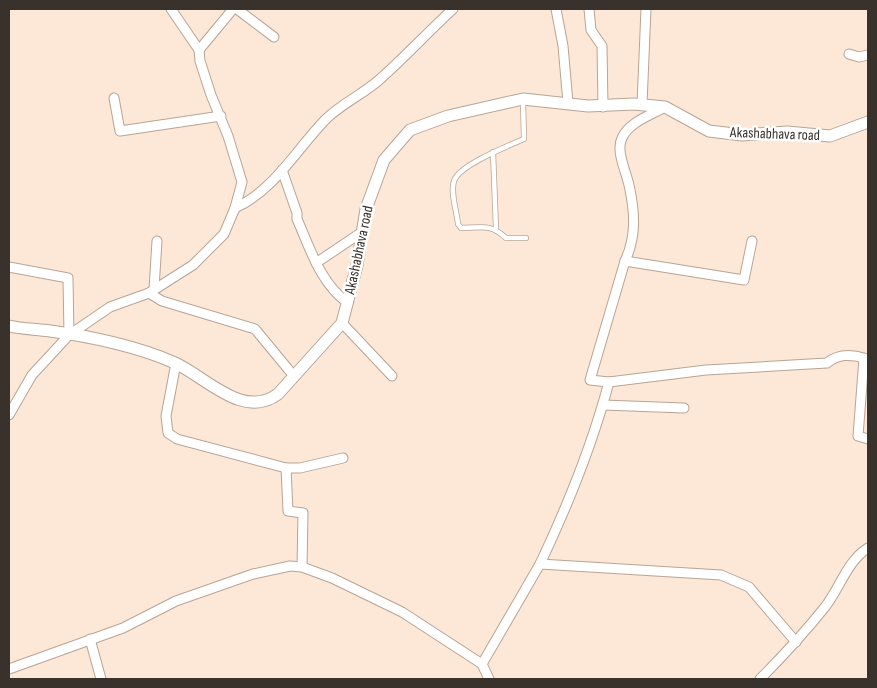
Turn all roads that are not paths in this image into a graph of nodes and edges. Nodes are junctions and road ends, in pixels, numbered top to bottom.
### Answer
1 (171, 9) edge
2 (233, 9) edge
3 (237, 9) edge
4 (453, 9) edge
5 (556, 9) edge
6 (589, 9) edge
7 (646, 9) edge
8 (274, 37) dead end
9 (199, 50) junction
10 (849, 54) dead end
11 (868, 55) edge
12 (114, 98) dead end
13 (523, 99) junction
14 (568, 103) junction
15 (642, 104) junction
16 (603, 107) junction
17 (665, 107) junction
18 (221, 116) junction
19 (868, 122) edge
20 (493, 152) junction
21 (282, 170) junction
22 (235, 208) junction
23 (496, 229) junction
24 (362, 232) junction
25 (526, 238) dead end
26 (157, 241) dead end
27 (752, 241) dead end
28 (626, 261) junction
29 (316, 263) junction
30 (9, 267) edge
31 (152, 291) junction
32 (348, 303) junction
33 (342, 324) junction
34 (9, 326) edge
35 (69, 335) junction
36 (176, 363) junction
37 (293, 376) junction
38 (392, 376) dead end
39 (609, 382) junction
40 (603, 405) junction
41 (684, 408) dead end
42 (9, 415) edge
43 (868, 439) edge
44 (343, 458) dead end
45 (286, 468) junction
46 (868, 548) edge
47 (540, 564) junction
48 (302, 567) junction
49 (90, 639) junction
50 (796, 642) junction
51 (482, 664) junction
52 (9, 669) edge
53 (101, 679) edge
54 (489, 679) edge
55 (760, 679) edge

1 - 9 street
2 - 9 street
3 - 8 street
4 - 21 street
5 - 14 street
6 - 16 street
7 - 15 street
9 - 18 street
10 - 11 street
12 - 18 street
13 - 14 street, Akashabhava road
13 - 20 lane
13 - 24 street, Akashabhava road
14 - 16 street, Akashabhava road
15 - 16 street, Akashabhava road
15 - 17 street, Akashabhava road
17 - 19 street, Akashabhava road
17 - 28 street
18 - 22 street
20 - 23 lane
20 - 23 lane
21 - 22 street
21 - 29 street
22 - 31 street
23 - 25 lane
24 - 29 street
24 - 32 street, Akashabhava road
26 - 31 street
27 - 28 street
28 - 39 street
29 - 32 street
30 - 35 street
31 - 35 street
31 - 37 street
32 - 33 street, Akashabhava road
33 - 37 street, Akashabhava road
33 - 38 street
34 - 35 street, Akashabhava road
35 - 36 street, Akashabhava road
35 - 42 street
36 - 37 street, Akashabhava road
36 - 45 street
39 - 40 street
39 - 43 street
40 - 41 street
40 - 47 street
44 - 45 street
45 - 48 street
46 - 50 street
47 - 50 street
47 - 51 street
48 - 49 street
48 - 51 street
49 - 52 street
49 - 53 street
50 - 55 street
51 - 54 street

